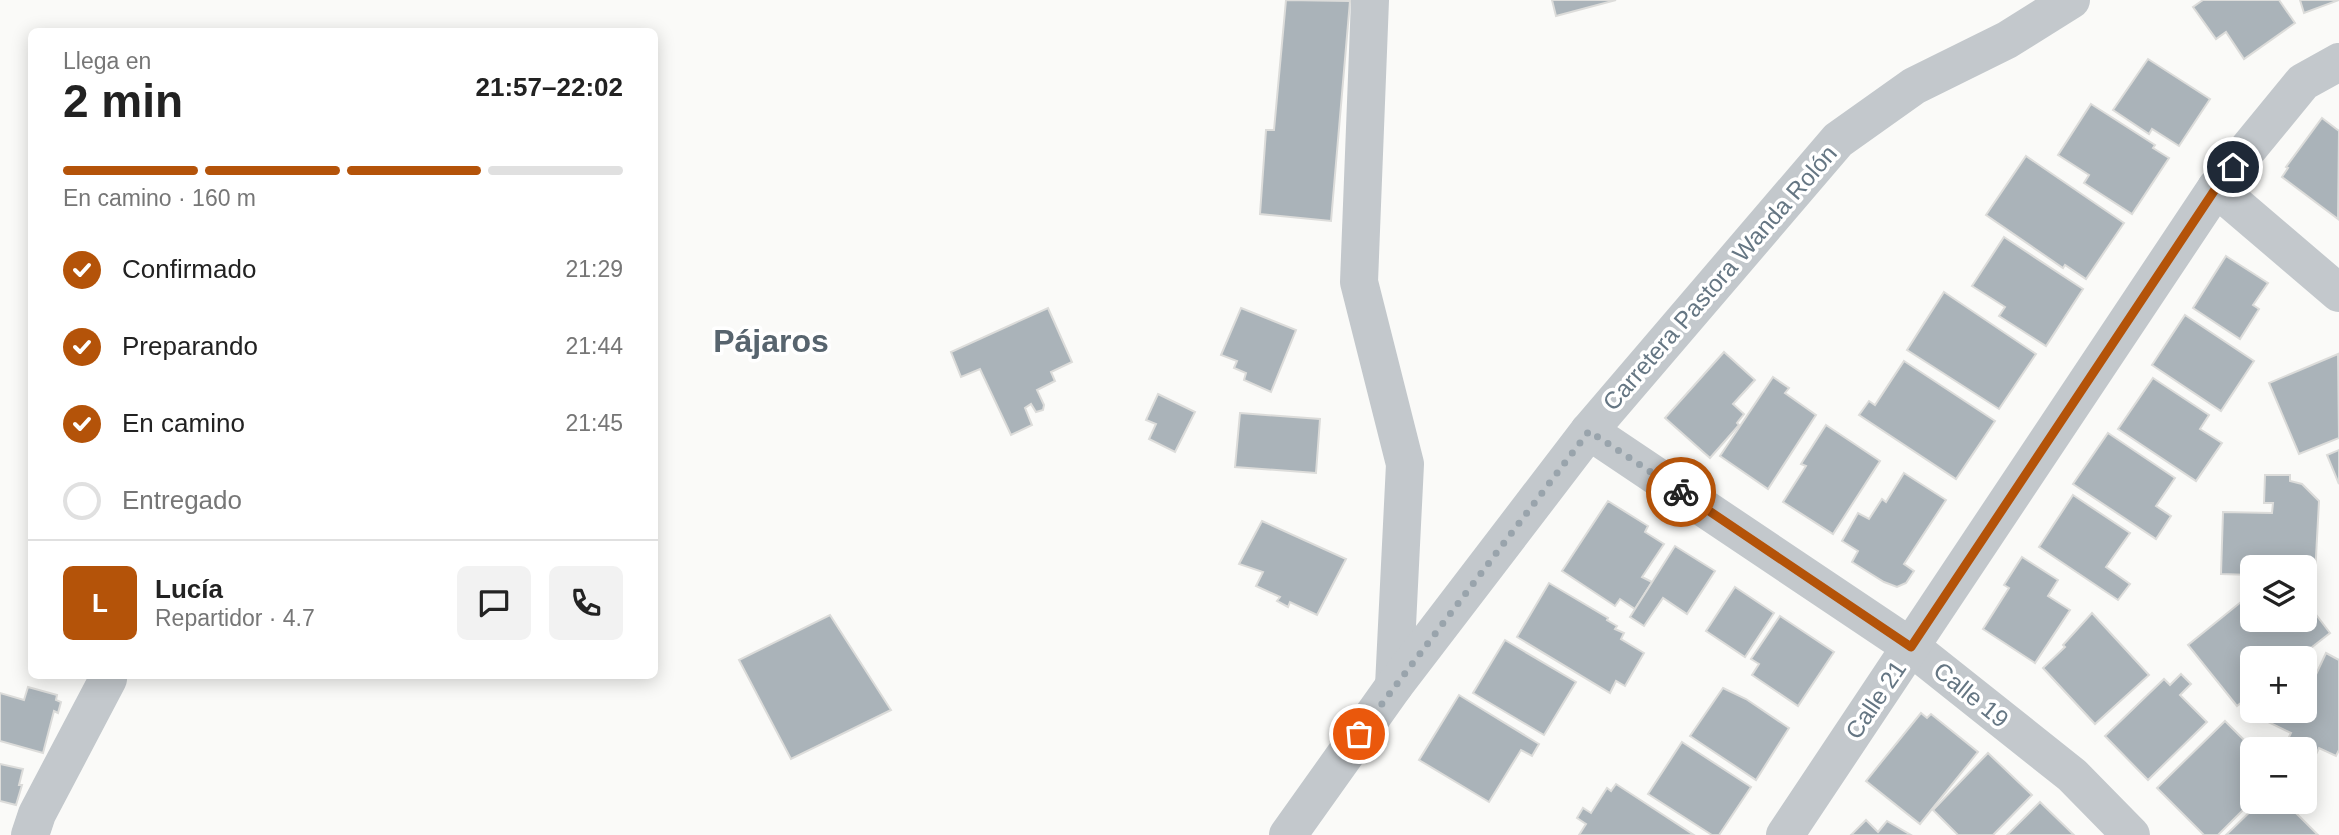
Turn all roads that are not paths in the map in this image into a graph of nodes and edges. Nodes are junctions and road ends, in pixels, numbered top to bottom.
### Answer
1 (1370, 0) edge
2 (2071, 0) edge
3 (2339, 62) edge
4 (2216, 188) junction
5 (2339, 293) edge
6 (1589, 431) junction
7 (1911, 647) junction
8 (107, 679) edge
9 (1394, 686) junction
10 (30, 835) edge
11 (1288, 835) edge
12 (1785, 835) edge
13 (2131, 835) edge

1 - 9 street
2 - 6 street, Carretera Pastora Wanda Rolón
3 - 4 street, Calle 21
4 - 5 street
4 - 7 street, Calle 21
6 - 7 street, Calle 19
6 - 9 street, Carretera Pastora Wanda Rolón
7 - 12 street, Calle 21
7 - 13 street, Calle 19
8 - 10 street
9 - 11 street, Carretera Pastora Wanda Rolón

